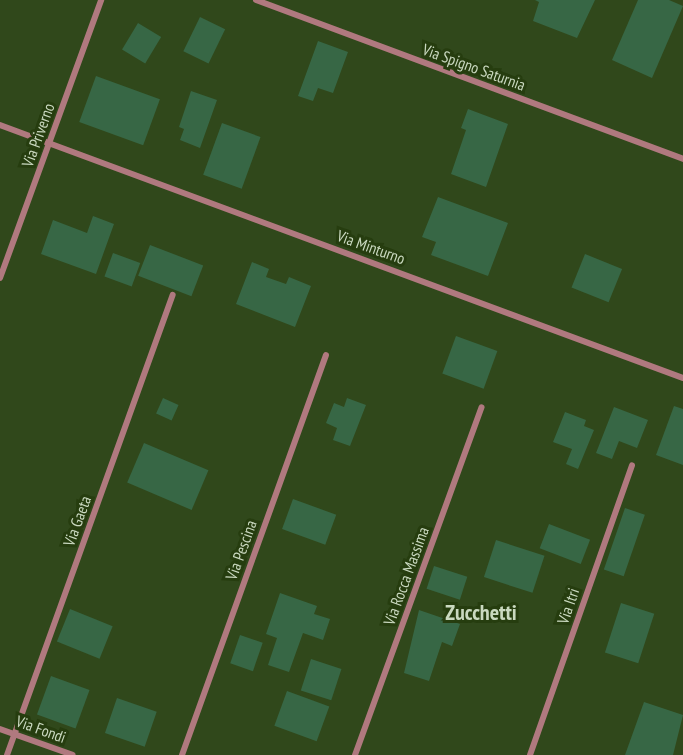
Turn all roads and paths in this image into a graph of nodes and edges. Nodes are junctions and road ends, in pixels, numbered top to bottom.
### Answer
1 (101, 0) edge
2 (256, 0) edge
3 (0, 125) edge
4 (50, 142) junction
5 (683, 159) edge
6 (0, 278) edge
7 (173, 295) dead end
8 (326, 355) dead end
9 (683, 378) edge
10 (482, 407) dead end
11 (632, 465) dead end
12 (0, 729) edge
13 (15, 734) junction
14 (7, 755) edge
15 (73, 755) edge
16 (182, 755) edge
17 (355, 755) edge
18 (530, 755) edge

1 - 4 street, Via Priverno
2 - 5 street, Via Spigno Saturnia
3 - 4 street, Via Minturno
4 - 6 street, Via Priverno
4 - 9 street, Via Minturno
7 - 13 street, Via Gaeta
8 - 16 street, Via Pescina
10 - 17 street, Via Rocca Massima
11 - 18 street, Via Itri
12 - 13 street, Via Fondi
13 - 14 street, Via Gaeta
13 - 15 street, Via Fondi

